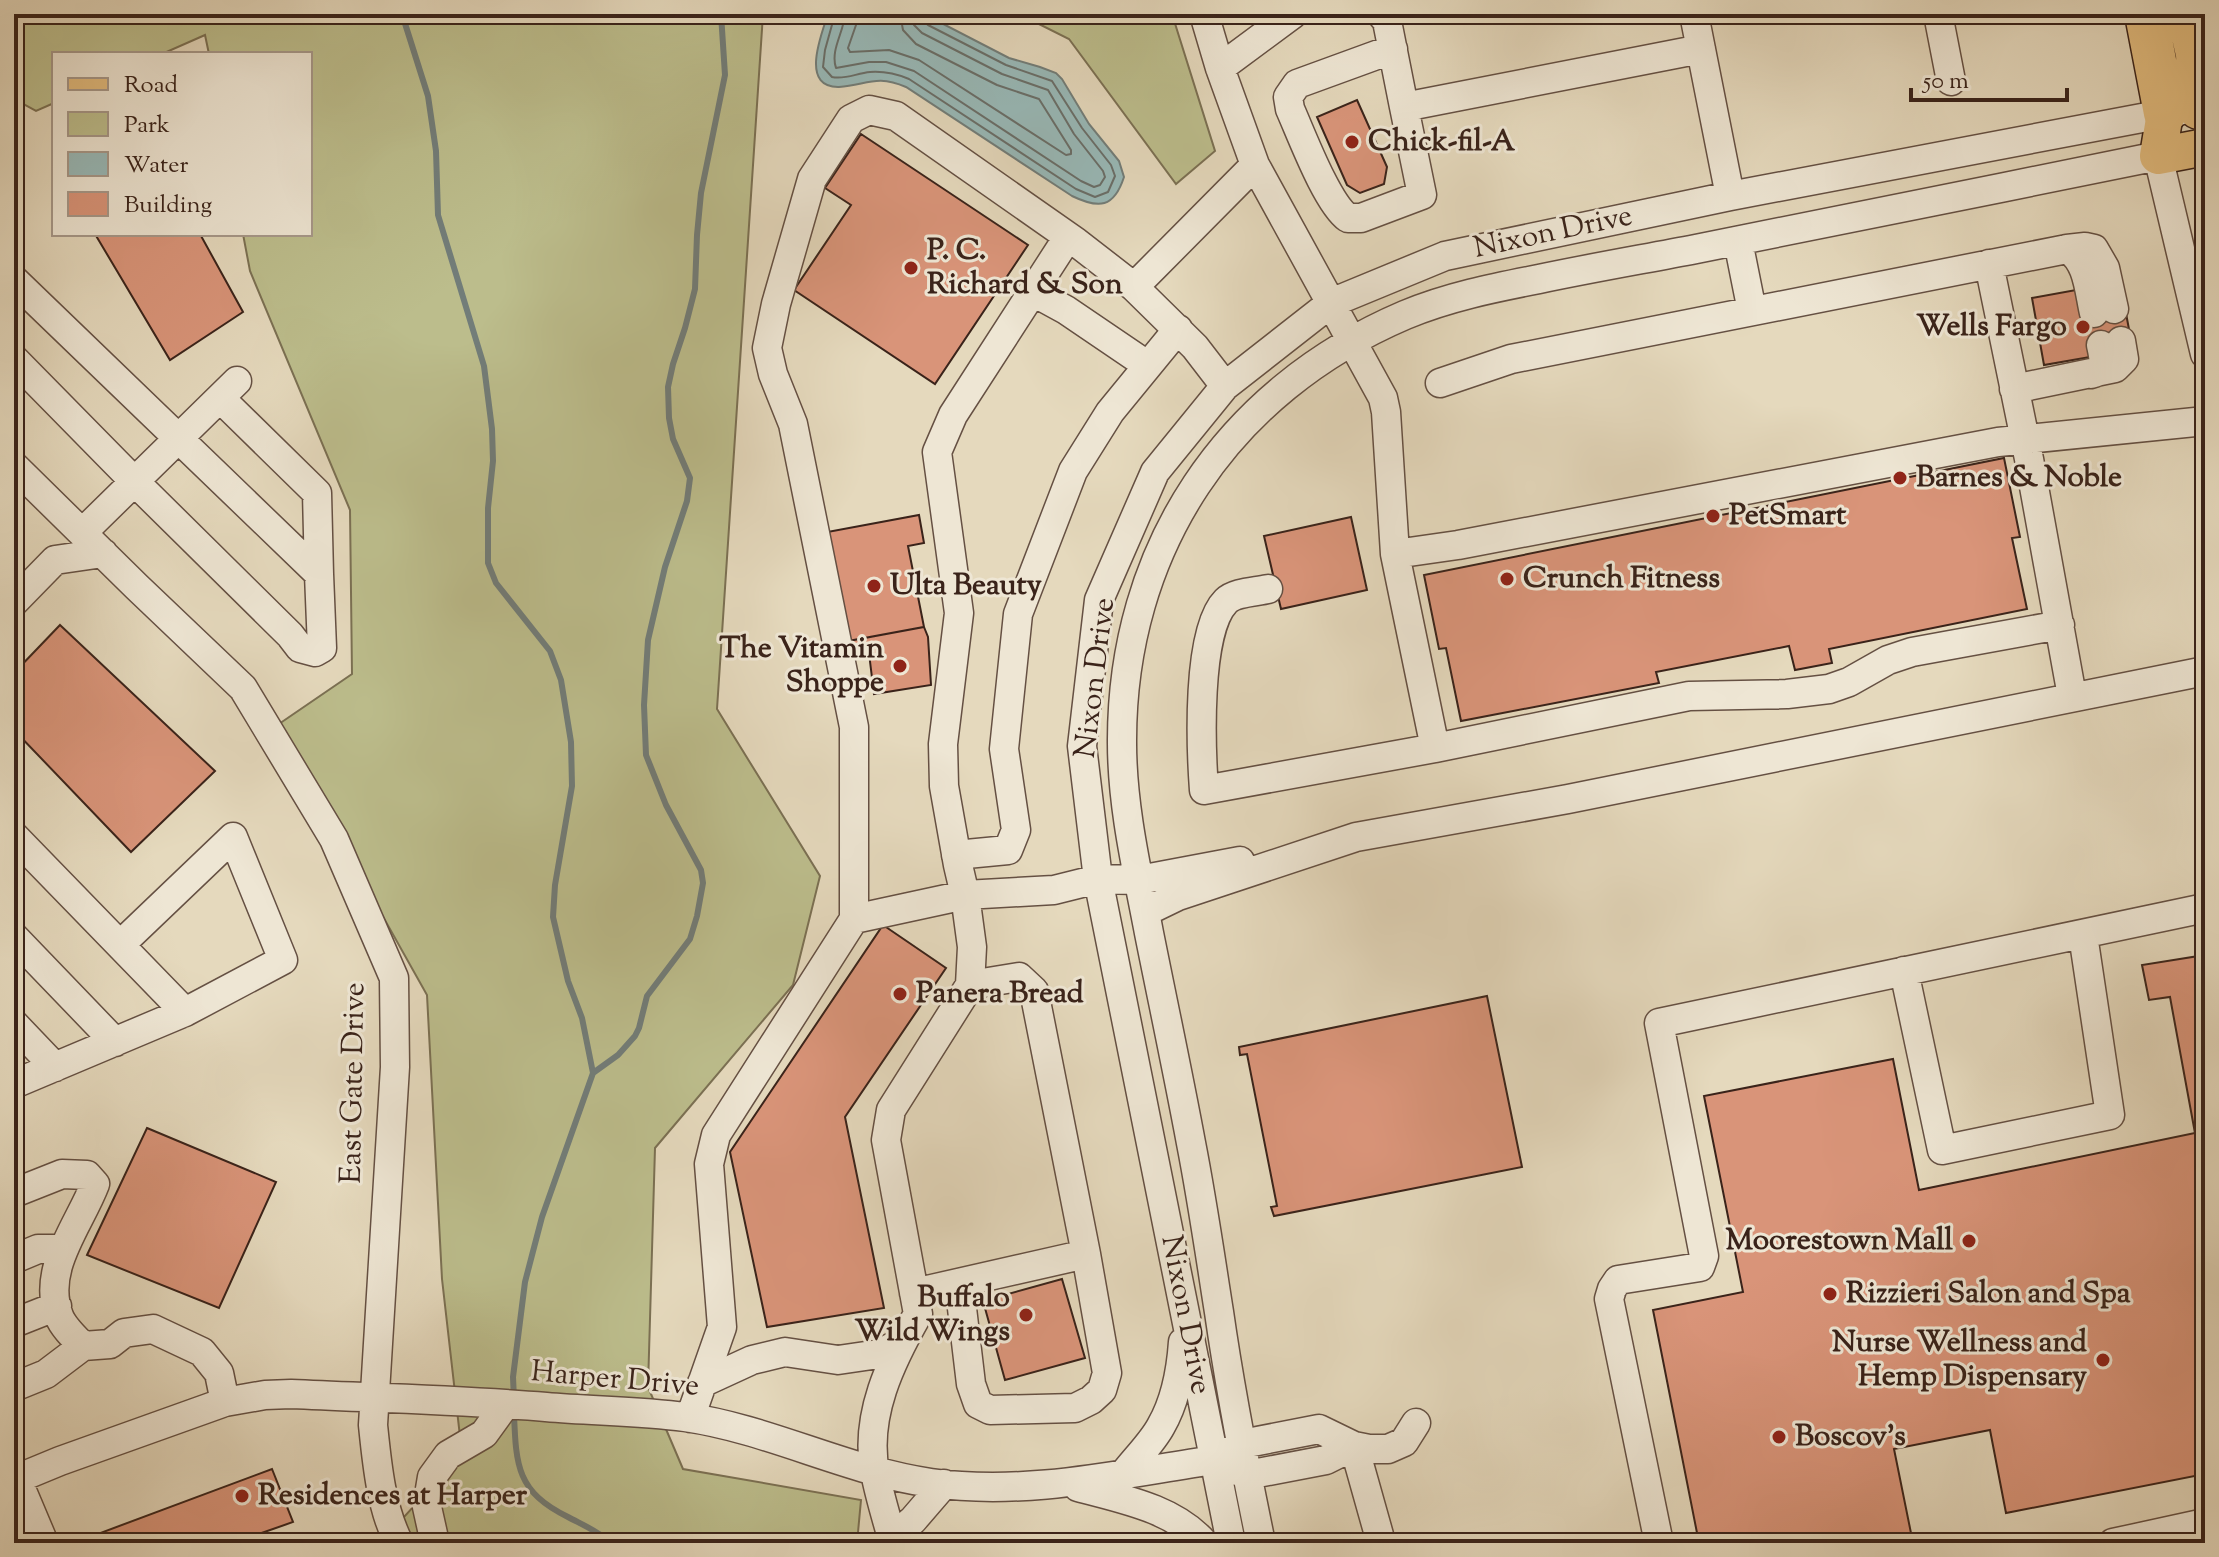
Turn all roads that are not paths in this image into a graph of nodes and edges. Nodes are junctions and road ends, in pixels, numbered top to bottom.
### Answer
1 (1204, 14) edge
2 (1293, 14) edge
3 (1381, 14) edge
4 (1694, 14) edge
5 (1938, 14) edge
6 (2146, 14) edge
7 (2188, 14) edge
8 (2198, 14) edge
9 (2205, 20) edge
10 (1393, 49) junction
11 (1701, 49) junction
12 (1220, 68) junction
13 (1951, 81) dead end
14 (1404, 107) junction
15 (2197, 130) edge
16 (2158, 156) junction
17 (1255, 165) junction
18 (1730, 196) junction
19 (1068, 237) junction
20 (1738, 241) junction
21 (1989, 264) junction
22 (14, 280) edge
23 (1134, 287) junction
24 (1033, 292) junction
25 (1331, 303) junction
26 (1752, 311) junction
27 (2104, 311) dead end
28 (1178, 329) junction
29 (1351, 342) junction
30 (2111, 343) dead end
31 (2205, 354) edge
32 (14, 359) edge
33 (1147, 365) junction
34 (1440, 383) dead end
35 (1225, 386) junction
36 (2014, 389) junction
37 (2205, 421) edge
38 (178, 439) junction
39 (2024, 439) junction
40 (14, 466) edge
41 (134, 481) junction
42 (82, 533) junction
43 (103, 553) junction
44 (1395, 554) junction
45 (319, 574) junction
46 (1268, 589) dead end
47 (17, 592) edge
48 (2060, 625) junction
49 (2205, 671) edge
50 (2072, 696) junction
51 (1435, 748) junction
52 (14, 836) edge
53 (1335, 844) junction
54 (956, 855) junction
55 (1098, 879) junction
56 (1139, 880) junction
57 (965, 895) junction
58 (2205, 908) edge
59 (1145, 912) junction
60 (854, 919) junction
61 (2083, 935) junction
62 (14, 937) edge
63 (120, 945) junction
64 (1904, 971) junction
65 (970, 985) junction
66 (185, 1012) junction
67 (14, 1024) edge
68 (115, 1042) junction
69 (55, 1067) junction
70 (14, 1084) edge
71 (14, 1193) edge
72 (63, 1249) junction
73 (1086, 1254) junction
74 (14, 1259) edge
75 (959, 1283) junction
76 (914, 1293) junction
77 (57, 1306) junction
78 (1185, 1313) junction
79 (14, 1323) edge
80 (902, 1342) junction
81 (83, 1346) junction
82 (702, 1383) junction
83 (14, 1387) edge
84 (375, 1398) junction
85 (225, 1402) junction
86 (505, 1405) junction
87 (690, 1418) junction
88 (1416, 1423) dead end
89 (1242, 1444) junction
90 (1354, 1446) junction
91 (1214, 1460) junction
92 (874, 1470) junction
93 (1123, 1475) junction
94 (1247, 1475) junction
95 (16, 1479) edge
96 (944, 1484) junction
97 (1065, 1484) junction
98 (2205, 1523) edge
99 (891, 1540) edge
100 (44, 1543) edge
101 (399, 1543) edge
102 (435, 1543) edge
103 (1204, 1543) edge
104 (1231, 1543) edge
105 (1261, 1543) edge
106 (1378, 1543) edge
107 (1659, 1543) edge
108 (2113, 1543) edge

1 - 12 street
2 - 12 street
3 - 10 street
4 - 11 street
5 - 13 street
6 - 15 highway
7 - 15 highway
8 - 9 highway
10 - 14 street
10 - 14 street
11 - 14 street
11 - 18 street
12 - 17 street
15 - 16 main road
15 - 18 street, Nixon Drive
16 - 20 street, Nixon Drive
16 - 31 street
17 - 23 street
17 - 25 street
18 - 25 street, Nixon Drive
19 - 23 street
19 - 24 street
19 - 60 street
20 - 26 street
20 - 29 street, Nixon Drive
21 - 26 street
21 - 27 street
21 - 36 street
22 - 38 street
23 - 28 street
24 - 33 street
24 - 54 street
25 - 29 street
25 - 35 street, Nixon Drive
26 - 34 street
28 - 33 street
28 - 35 street
29 - 44 street
29 - 56 street, Nixon Drive
30 - 36 street
32 - 41 street
33 - 54 street
35 - 55 street, Nixon Drive
36 - 39 street
37 - 39 street
38 - 41 street
38 - 45 street
38 - 45 street
39 - 44 street
39 - 48 street
40 - 42 street, East Gate Drive
41 - 42 street
41 - 45 street
42 - 43 street, East Gate Drive
43 - 47 street
43 - 84 street, East Gate Drive
44 - 51 street
46 - 51 street
48 - 50 street
48 - 51 street
49 - 50 street
50 - 53 street
52 - 63 street
53 - 56 street
53 - 59 street
54 - 57 street
55 - 56 street
55 - 57 street
55 - 78 street, Nixon Drive
56 - 59 street, Nixon Drive
57 - 60 street
57 - 65 street
58 - 61 street
59 - 89 street, Nixon Drive
60 - 82 street
61 - 64 street
61 - 64 street
62 - 68 street
63 - 66 street
63 - 66 street
64 - 107 street
65 - 73 street
65 - 76 street
66 - 68 street
67 - 69 street
68 - 69 street
69 - 70 street
71 - 72 street
72 - 74 street
72 - 77 street
73 - 75 street
73 - 75 street
75 - 76 street
76 - 80 street
77 - 79 street
77 - 81 street
78 - 91 street, Nixon Drive
78 - 93 street
80 - 82 street
80 - 92 street
81 - 83 street
81 - 85 street
82 - 87 street
84 - 85 street, Harper Drive
84 - 86 street, Harper Drive
84 - 101 street, East Gate Drive
85 - 95 street, Harper Drive
86 - 87 street, Harper Drive
86 - 102 street
87 - 92 street, Harper Drive
88 - 90 street
89 - 90 street, Harper Drive
89 - 91 street, Harper Drive
89 - 94 street, Nixon Drive
90 - 94 street
90 - 106 street
91 - 93 street, Harper Drive
91 - 94 street
91 - 104 street, Nixon Drive
92 - 96 street, Harper Drive
92 - 99 street
93 - 97 street, Harper Drive
94 - 105 street, Nixon Drive
95 - 100 street
96 - 97 street, Harper Drive
96 - 99 street
97 - 103 street
98 - 108 street

